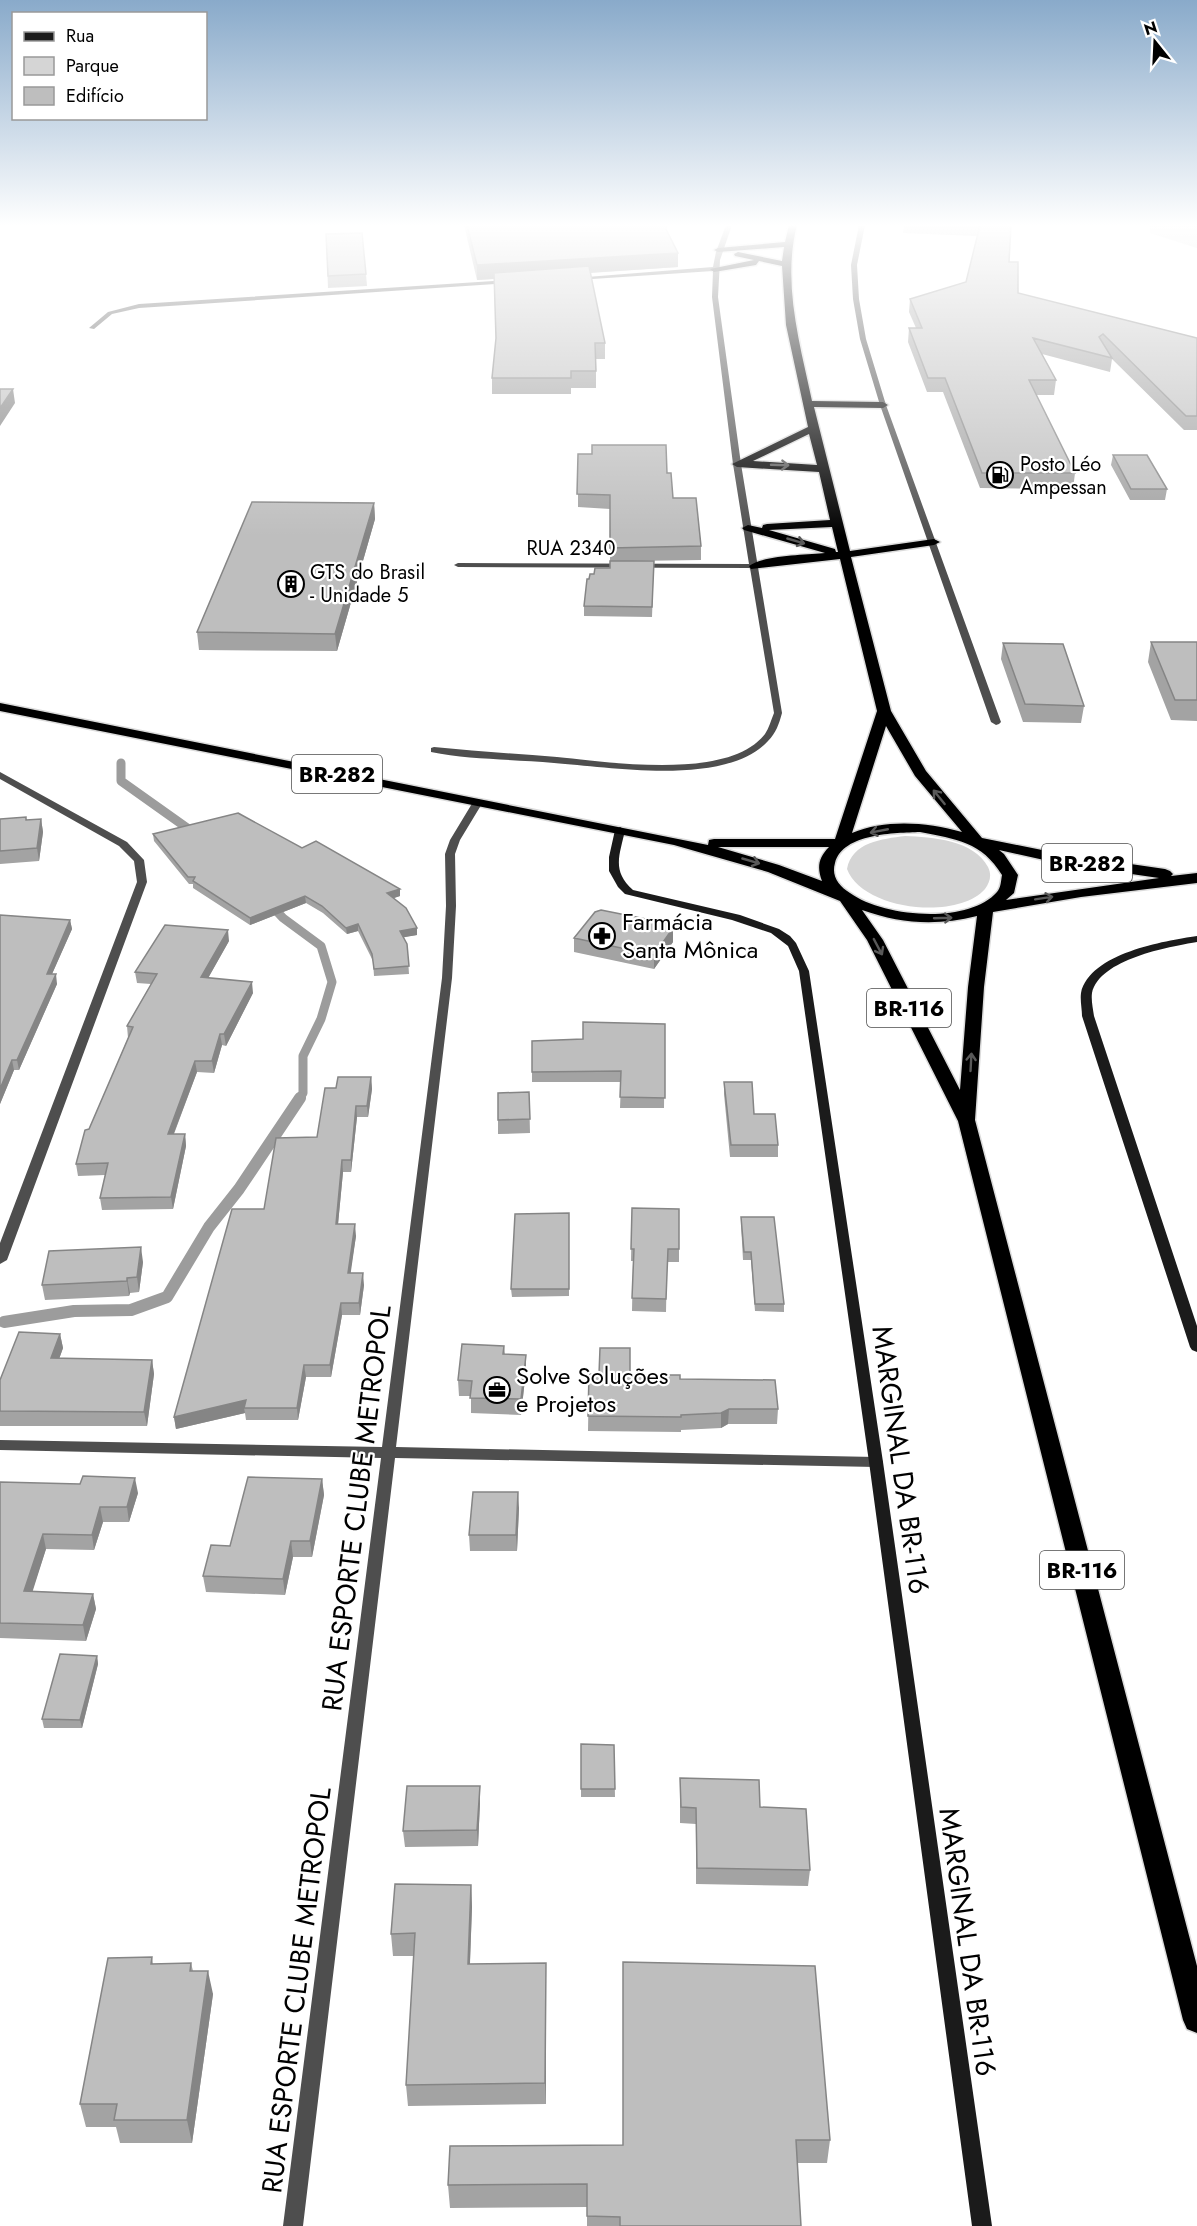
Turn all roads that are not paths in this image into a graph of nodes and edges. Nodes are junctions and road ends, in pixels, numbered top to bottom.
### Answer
1 (718, 329) edge
2 (791, 329) edge
3 (862, 329) edge
4 (807, 404) junction
5 (883, 405) junction
6 (813, 428) junction
7 (737, 464) junction
8 (823, 469) junction
9 (837, 522) junction
10 (747, 528) junction
11 (934, 542) junction
12 (844, 555) junction
13 (458, 564) dead end
14 (755, 566) junction
15 (0, 707) edge
16 (884, 711) junction
17 (996, 722) dead end
18 (434, 750) dead end
19 (0, 775) edge
20 (478, 802) junction
21 (620, 830) junction
22 (674, 841) junction
23 (977, 842) junction
24 (841, 843) junction
25 (1197, 878) edge
26 (846, 898) junction
27 (987, 908) junction
28 (1197, 939) edge
29 (967, 1121) junction
30 (0, 1260) edge
31 (1197, 1347) edge
32 (0, 1445) edge
33 (388, 1453) junction
34 (876, 1462) junction
35 (1197, 2020) edge
36 (293, 2226) edge
37 (982, 2226) edge

1 - 7 street
2 - 4 highway
3 - 5 street
4 - 5 highway
4 - 6 highway
5 - 11 street
6 - 7 highway
6 - 8 highway
7 -> 8 highway
7 - 10 street
8 - 9 highway
9 - 10 highway
9 - 12 highway
10 -> 12 highway
10 - 14 street
11 - 12 highway
11 - 17 street
12 - 14 highway
12 - 16 highway
13 - 14 street, RUA 2340
14 - 18 street
15 - 20 highway, BR-282
23 -> 16 highway
16 - 24 highway, BR-116
19 - 30 street
20 - 21 highway, BR-282
20 - 33 street, RUA ESPORTE CLUBE METROPOL
21 - 22 highway, BR-282
21 - 34 street, MARGINAL DA BR-116
22 - 24 highway, BR-282
22 -> 26 highway, BR-282
23 -> 24 highway, BR-282
23 - 25 highway, BR-282
23 - 27 highway
24 - 26 highway, BR-116
27 -> 25 highway, BR-282
26 -> 27 highway, BR-282
26 -> 29 highway, BR-116
29 -> 27 highway, BR-116
28 - 31 street
29 - 35 highway, BR-116
32 - 33 street
33 - 34 street
33 - 36 street, RUA ESPORTE CLUBE METROPOL
34 - 37 street, MARGINAL DA BR-116

